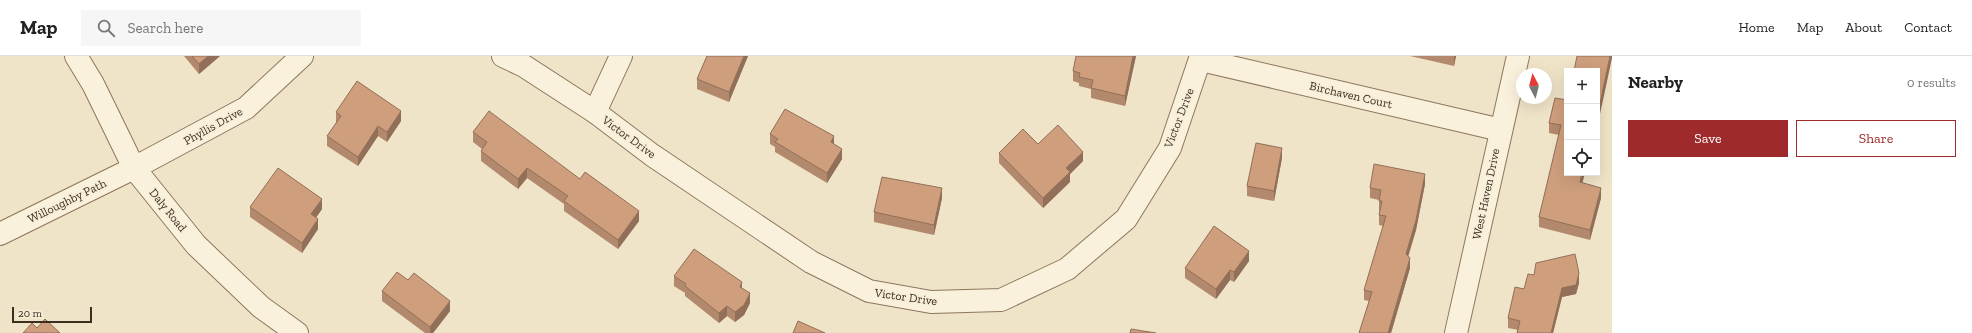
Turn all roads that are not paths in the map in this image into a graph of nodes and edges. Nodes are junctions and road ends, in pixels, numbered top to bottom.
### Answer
1 (76, 56) edge
2 (302, 56) edge
3 (502, 56) edge
4 (621, 56) edge
5 (1518, 56) edge
6 (1201, 58) edge
7 (595, 112) junction
8 (1501, 130) junction
9 (134, 168) junction
10 (0, 234) edge
11 (297, 333) edge
12 (1456, 333) edge

1 - 9 street, Daly Road
2 - 9 street, Phyllis Drive
3 - 7 street, Victor Drive
4 - 7 street
5 - 8 street, West Haven Drive
6 - 7 street, Victor Drive
6 - 8 street, Birchaven Court
8 - 12 street, West Haven Drive
9 - 10 street, Willoughby Path
9 - 11 street, Daly Road

